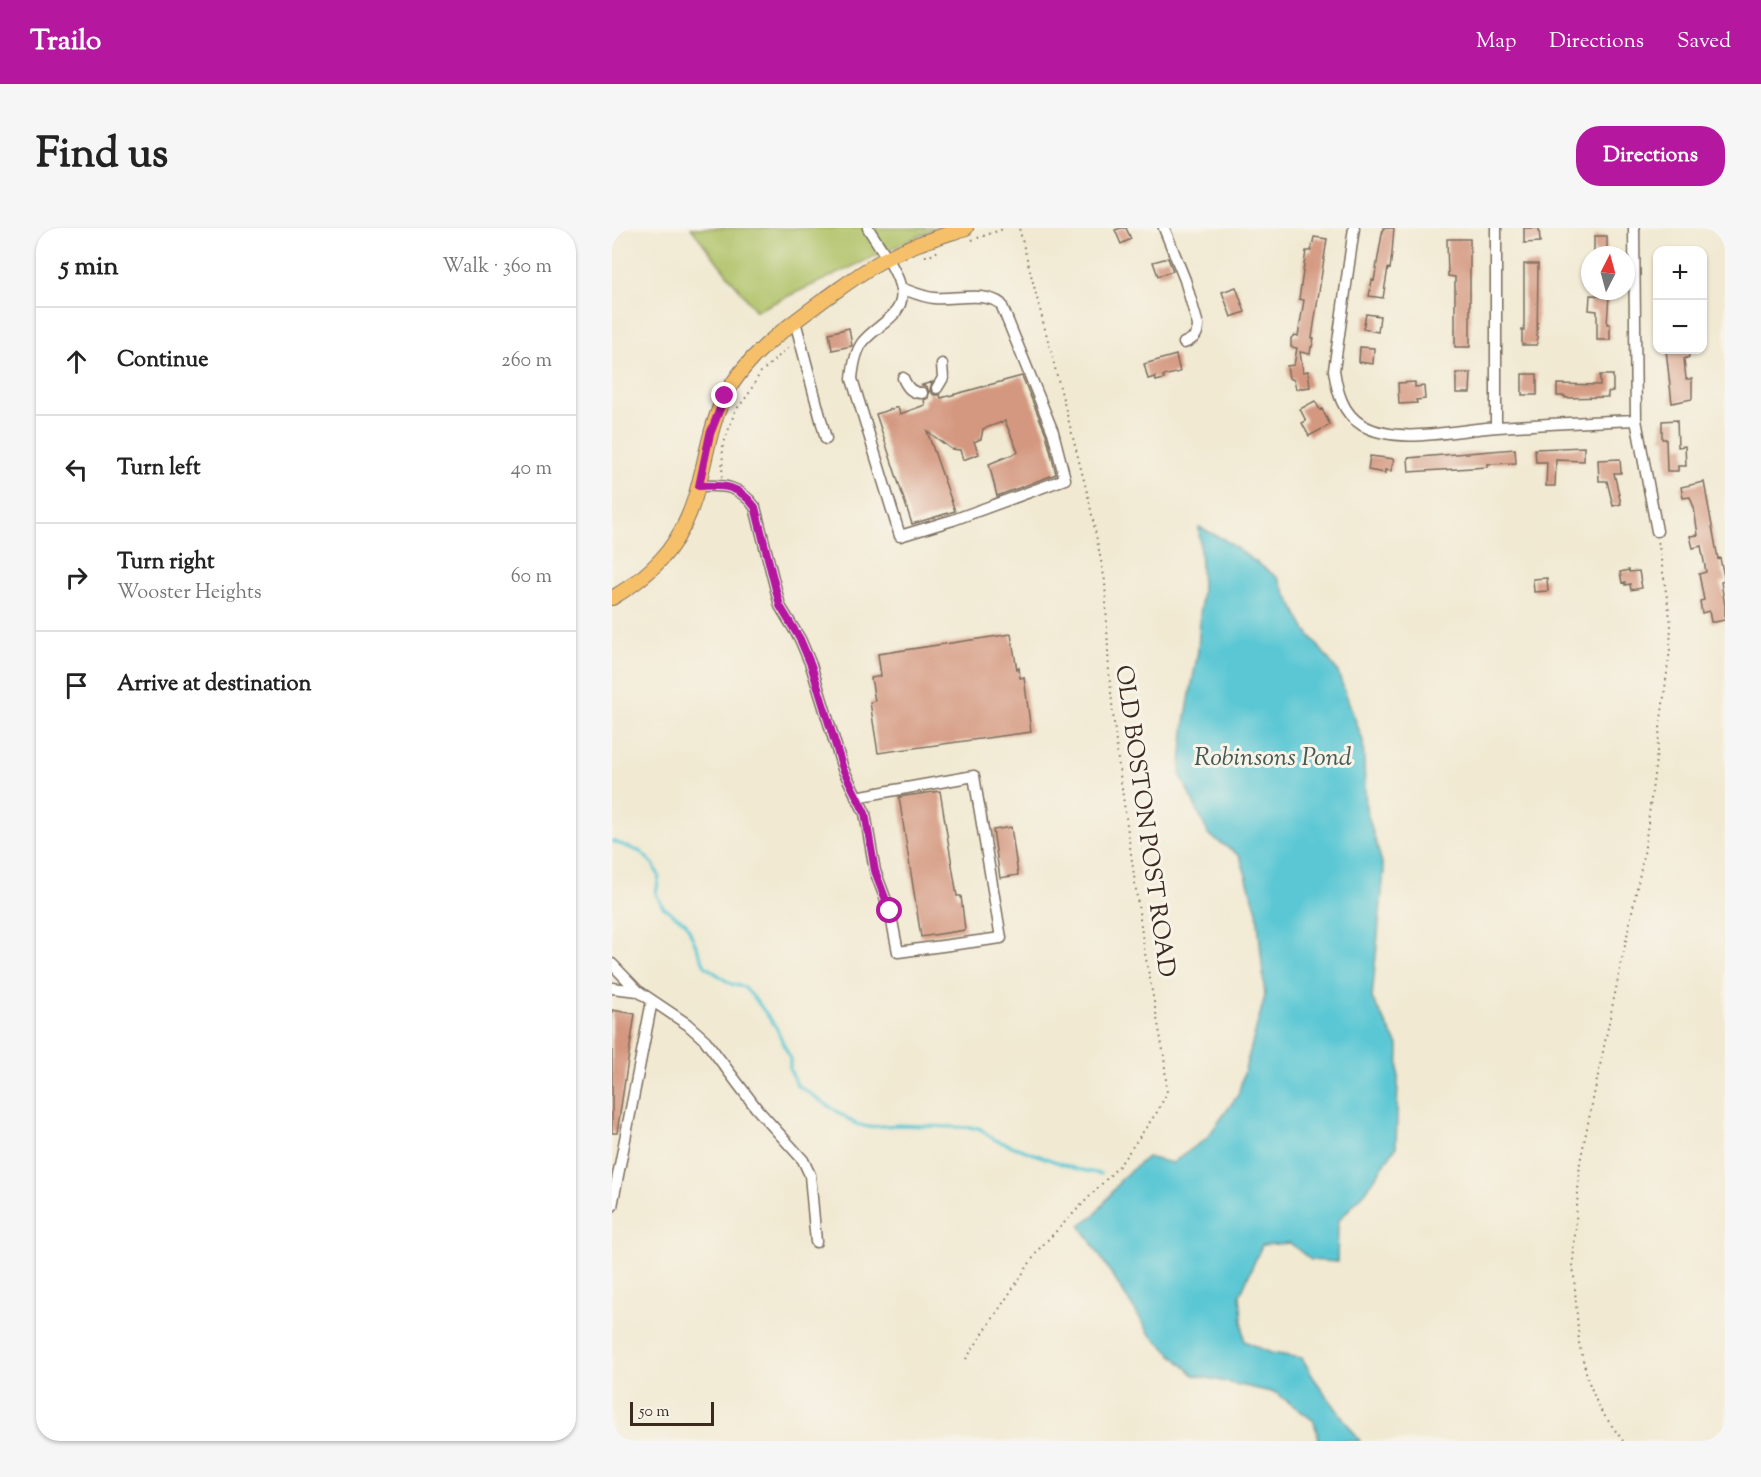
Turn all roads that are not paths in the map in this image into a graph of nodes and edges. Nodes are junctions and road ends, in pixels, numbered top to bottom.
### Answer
1 (867, 228) edge
2 (1164, 228) edge
3 (1354, 228) edge
4 (1496, 228) edge
5 (1634, 228) edge
6 (967, 235) edge
7 (887, 258) junction
8 (901, 288) junction
9 (795, 321) junction
10 (1184, 343) dead end
11 (942, 364) dead end
12 (903, 378) dead end
13 (937, 388) dead end
14 (922, 393) dead end
15 (1636, 420) junction
16 (1496, 427) junction
17 (826, 439) dead end
18 (699, 486) junction
19 (1657, 531) road end
20 (612, 598) edge
21 (856, 797) junction
22 (612, 964) edge
23 (612, 988) edge
24 (638, 991) junction
25 (652, 1001) junction
26 (612, 1206) edge
27 (816, 1242) dead end

1 - 7 street
2 - 10 street
3 - 16 street
4 - 16 street
5 - 15 street
6 - 7 main road
7 - 8 street
7 - 9 main road
8 - 8 street
9 - 17 street
9 - 18 main road
11 - 13 street
12 - 14 street
15 - 16 street
15 - 19 street
18 - 20 main road
18 - 21 street
21 - 21 street
22 - 24 street
23 - 24 street
24 - 25 street
25 - 26 street
25 - 27 street

